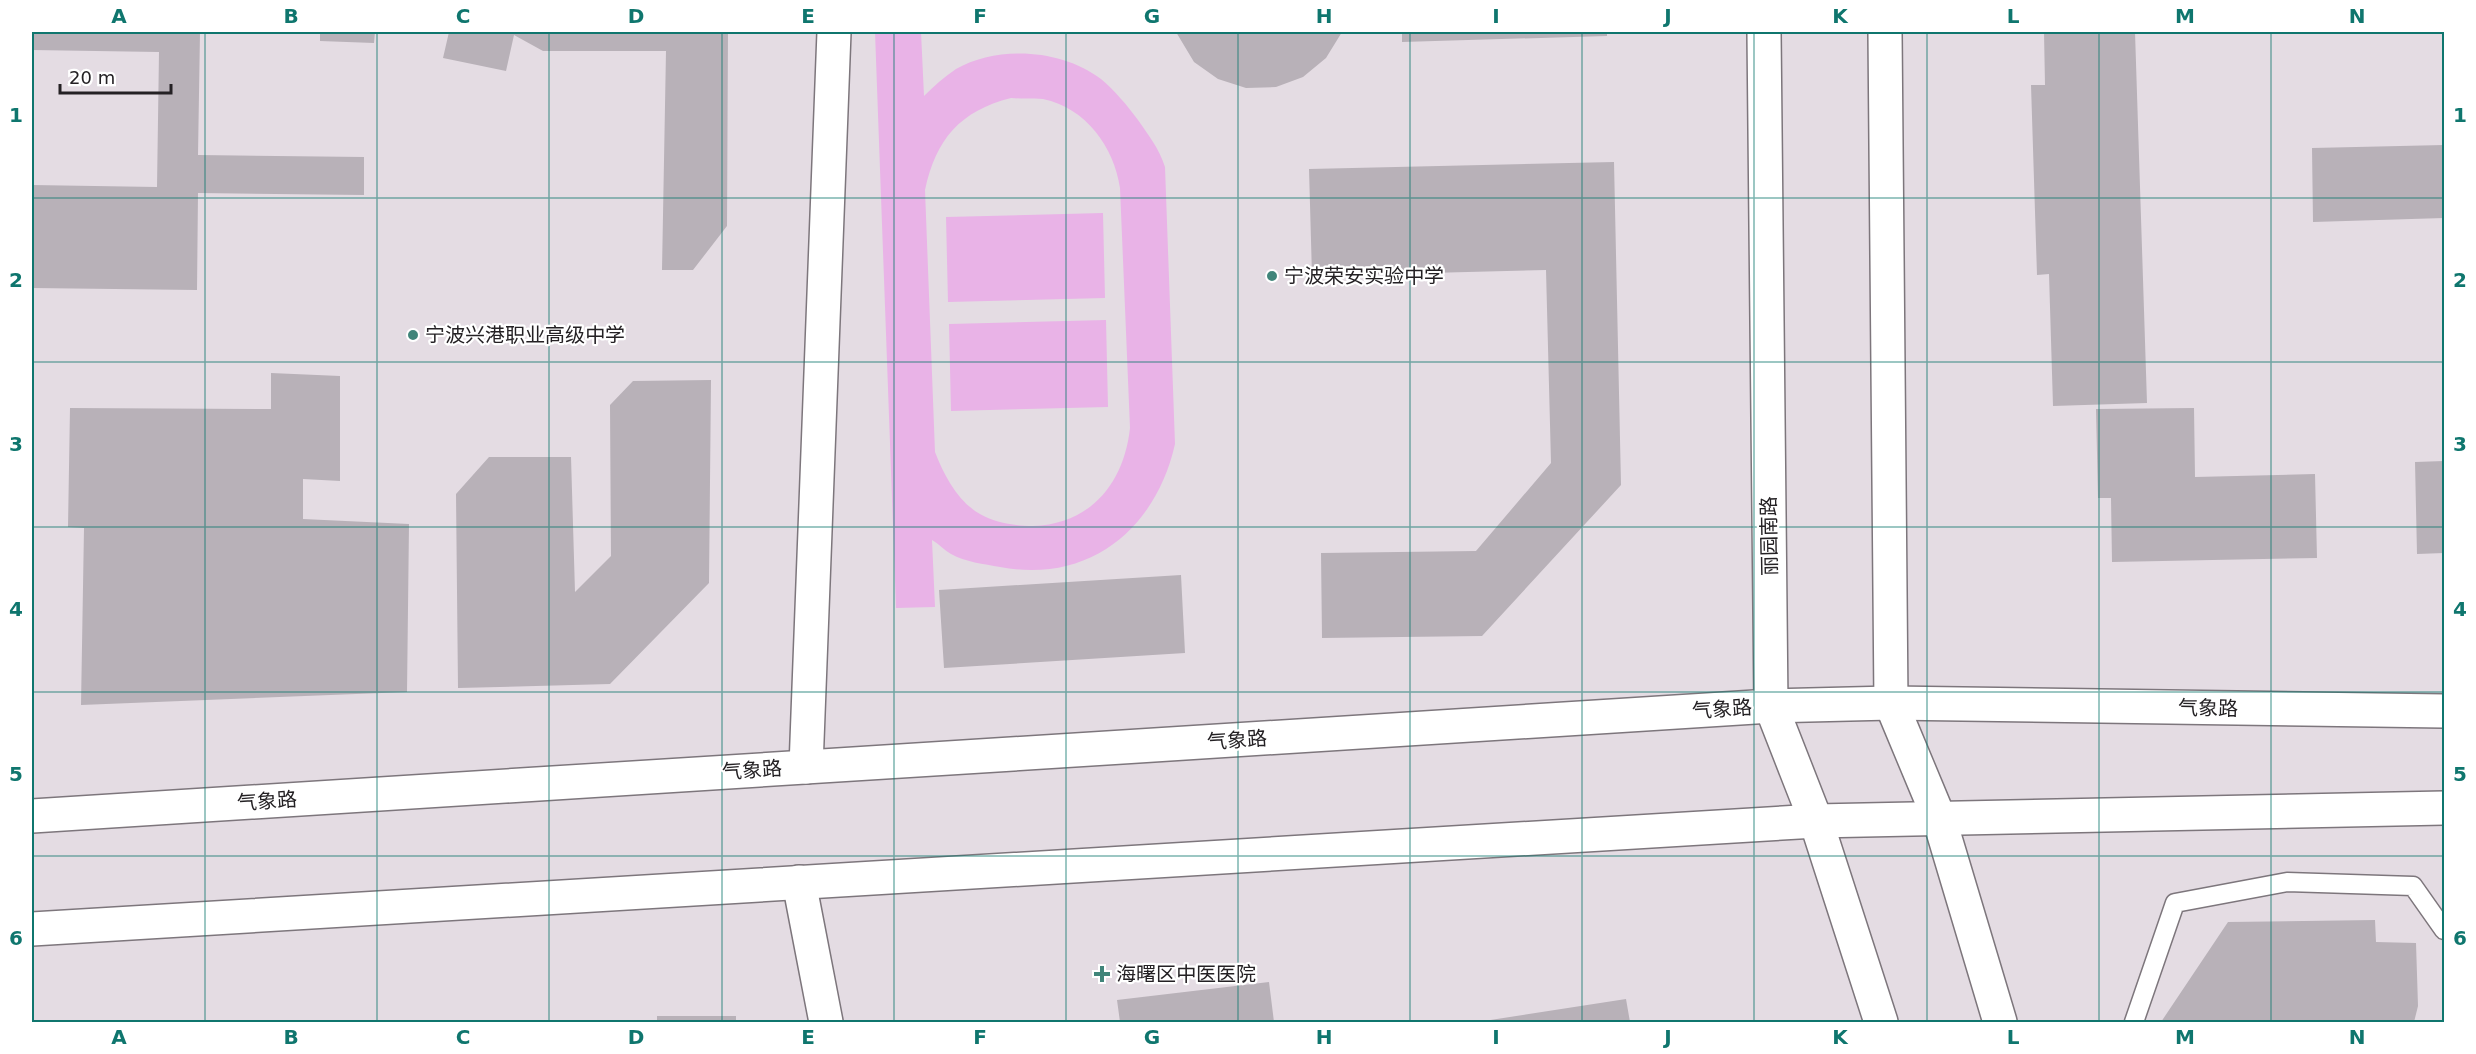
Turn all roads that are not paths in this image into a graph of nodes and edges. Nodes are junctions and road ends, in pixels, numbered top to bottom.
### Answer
1 (834, 32) edge
2 (1764, 32) edge
3 (1885, 32) edge
4 (1891, 703) junction
5 (1771, 706) junction
6 (2445, 711) edge
7 (806, 767) junction
8 (2445, 808) edge
9 (36, 816) edge
10 (1939, 818) junction
11 (1816, 821) junction
12 (800, 882) junction
13 (41, 928) edge
14 (2445, 930) edge
15 (826, 1023) edge
16 (1881, 1023) edge
17 (2000, 1023) edge
18 (2134, 1023) edge

1 - 7 street
2 - 5 street, 丽园南路
3 - 4 street
4 - 5 street, 气象路
4 - 6 street, 气象路
4 - 10 street
5 - 7 street, 气象路
5 - 11 street, 丽园南路
7 - 9 street, 气象路
8 - 10 street
10 - 11 street
10 - 17 street
11 - 12 street
11 - 16 street, 丽园南路
12 - 13 street
12 - 15 street
14 - 18 lane

